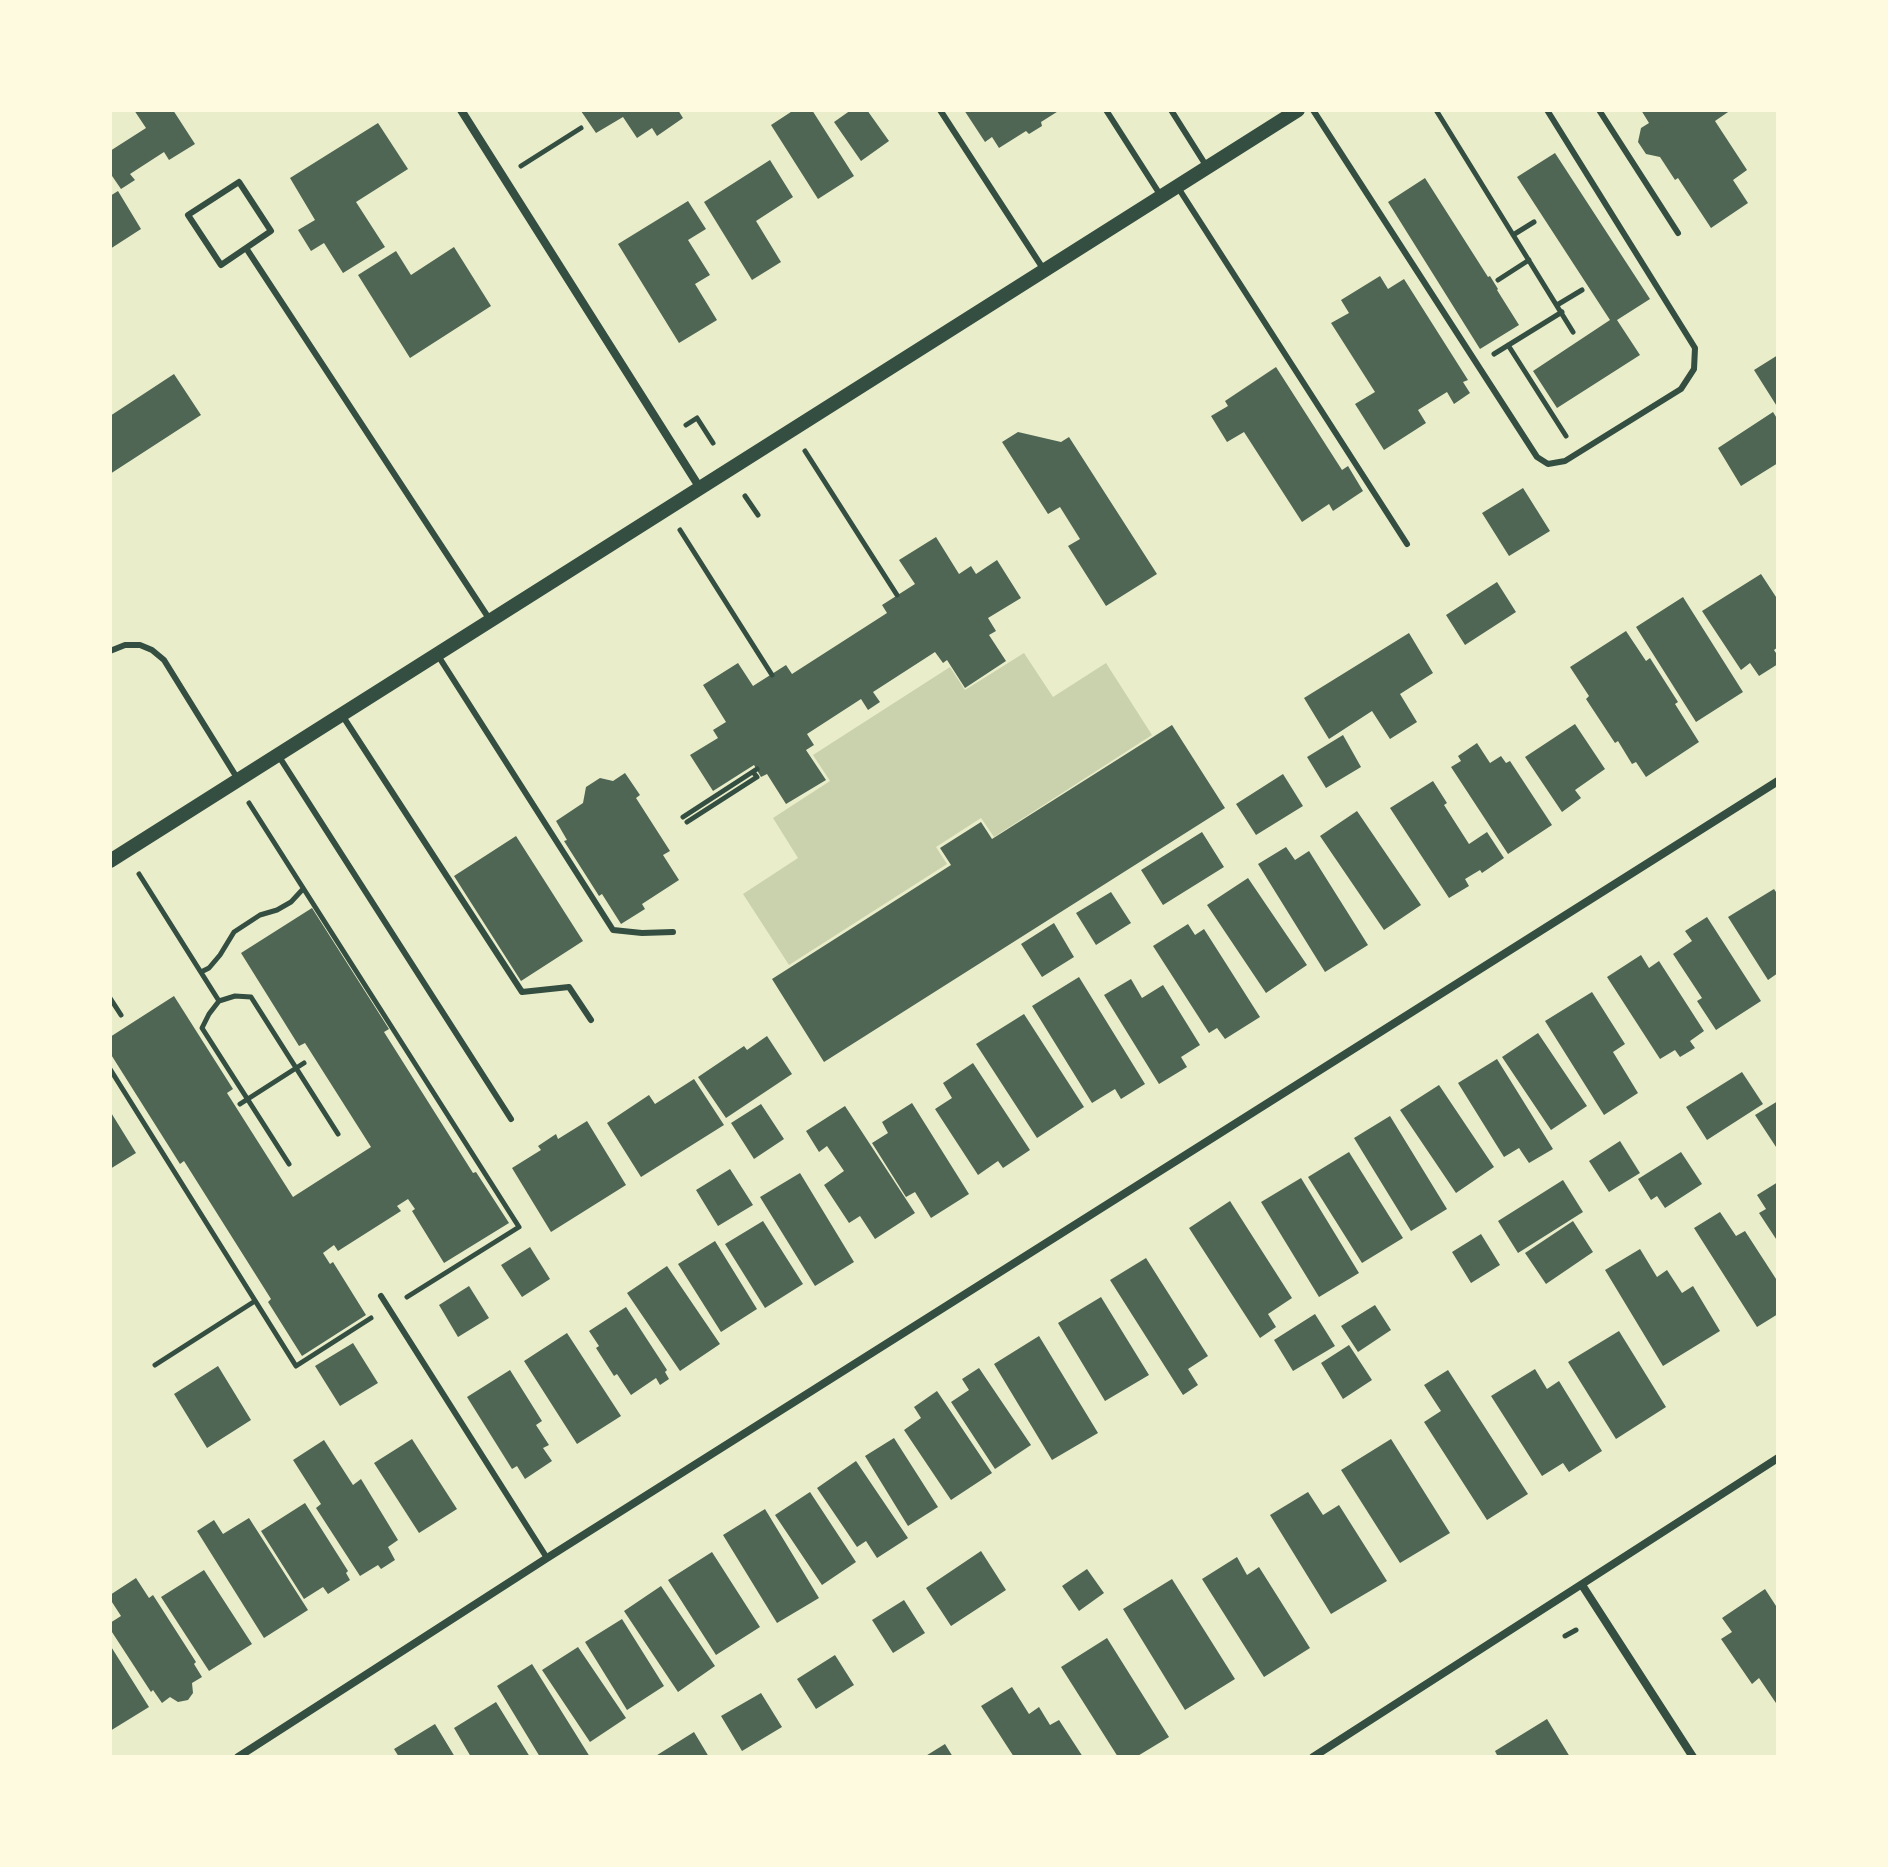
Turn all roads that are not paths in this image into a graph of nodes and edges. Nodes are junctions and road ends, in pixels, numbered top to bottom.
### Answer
1 (461, 110) edge
2 (940, 110) edge
3 (1106, 110) edge
4 (1171, 110) edge
5 (1298, 110) edge
6 (1313, 110) edge
7 (1547, 110) edge
8 (1599, 110) edge
9 (1207, 167) junction
10 (1177, 186) junction
11 (1161, 196) junction
12 (1678, 233) dead end
13 (246, 248) junction
14 (1044, 270) junction
15 (700, 488) junction
16 (1407, 544) dead end
17 (490, 620) junction
18 (110, 651) edge
19 (437, 654) junction
20 (342, 715) junction
21 (278, 755) junction
22 (239, 781) junction
23 (1778, 781) edge
24 (110, 861) edge
25 (673, 932) dead end
26 (591, 1020) dead end
27 (511, 1119) dead end
28 (381, 1296) dead end
29 (1778, 1458) edge
30 (547, 1558) junction
31 (1582, 1585) junction
32 (238, 1757) edge
33 (1313, 1757) edge
34 (1693, 1757) edge

1 - 15 street
2 - 14 lane
3 - 11 lane
4 - 9 lane
5 - 9 street
6 - 7 lane
8 - 12 lane
9 - 10 street
10 - 11 street
10 - 16 lane
11 - 14 street
13 - 13 lane
13 - 17 lane
14 - 15 street
15 - 17 street
17 - 19 street
18 - 22 lane
19 - 20 street
19 - 25 lane
20 - 21 street
20 - 26 lane
21 - 22 street
21 - 27 lane
22 - 24 street
23 - 30 street
28 - 30 lane
29 - 31 street
30 - 32 street
31 - 33 street
31 - 34 street

